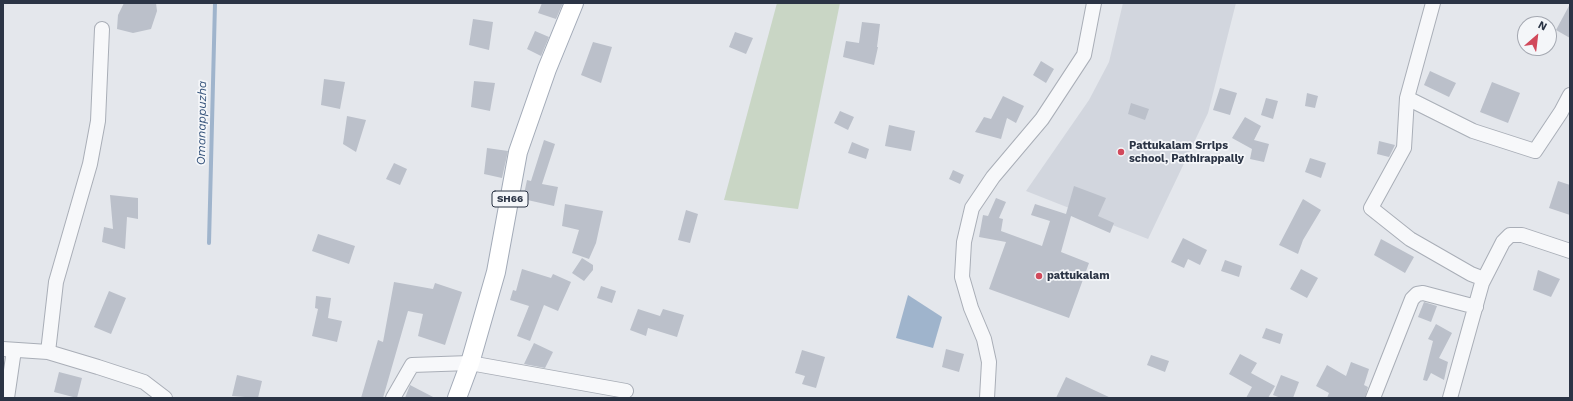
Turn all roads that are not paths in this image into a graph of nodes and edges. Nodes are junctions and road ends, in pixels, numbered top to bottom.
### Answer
1 (574, 3) edge
2 (1094, 3) edge
3 (1433, 3) edge
4 (102, 29) dead end
5 (1570, 95) edge
6 (1406, 98) junction
7 (1570, 251) edge
8 (1484, 279) junction
9 (1476, 307) junction
10 (8, 350) edge
11 (48, 352) junction
12 (470, 363) junction
13 (626, 391) dead end
14 (7, 398) edge
15 (165, 398) edge
16 (393, 398) edge
17 (457, 398) edge
18 (986, 398) edge
19 (1373, 398) edge
20 (1450, 398) edge

1 - 12 main road, SH66
2 - 18 street
3 - 6 street
4 - 11 street
5 - 6 street
6 - 8 street
7 - 8 street
8 - 9 street
9 - 19 street
9 - 20 street
10 - 11 street
10 - 14 street
11 - 15 street
12 - 13 street
12 - 16 street
12 - 17 main road, SH66

